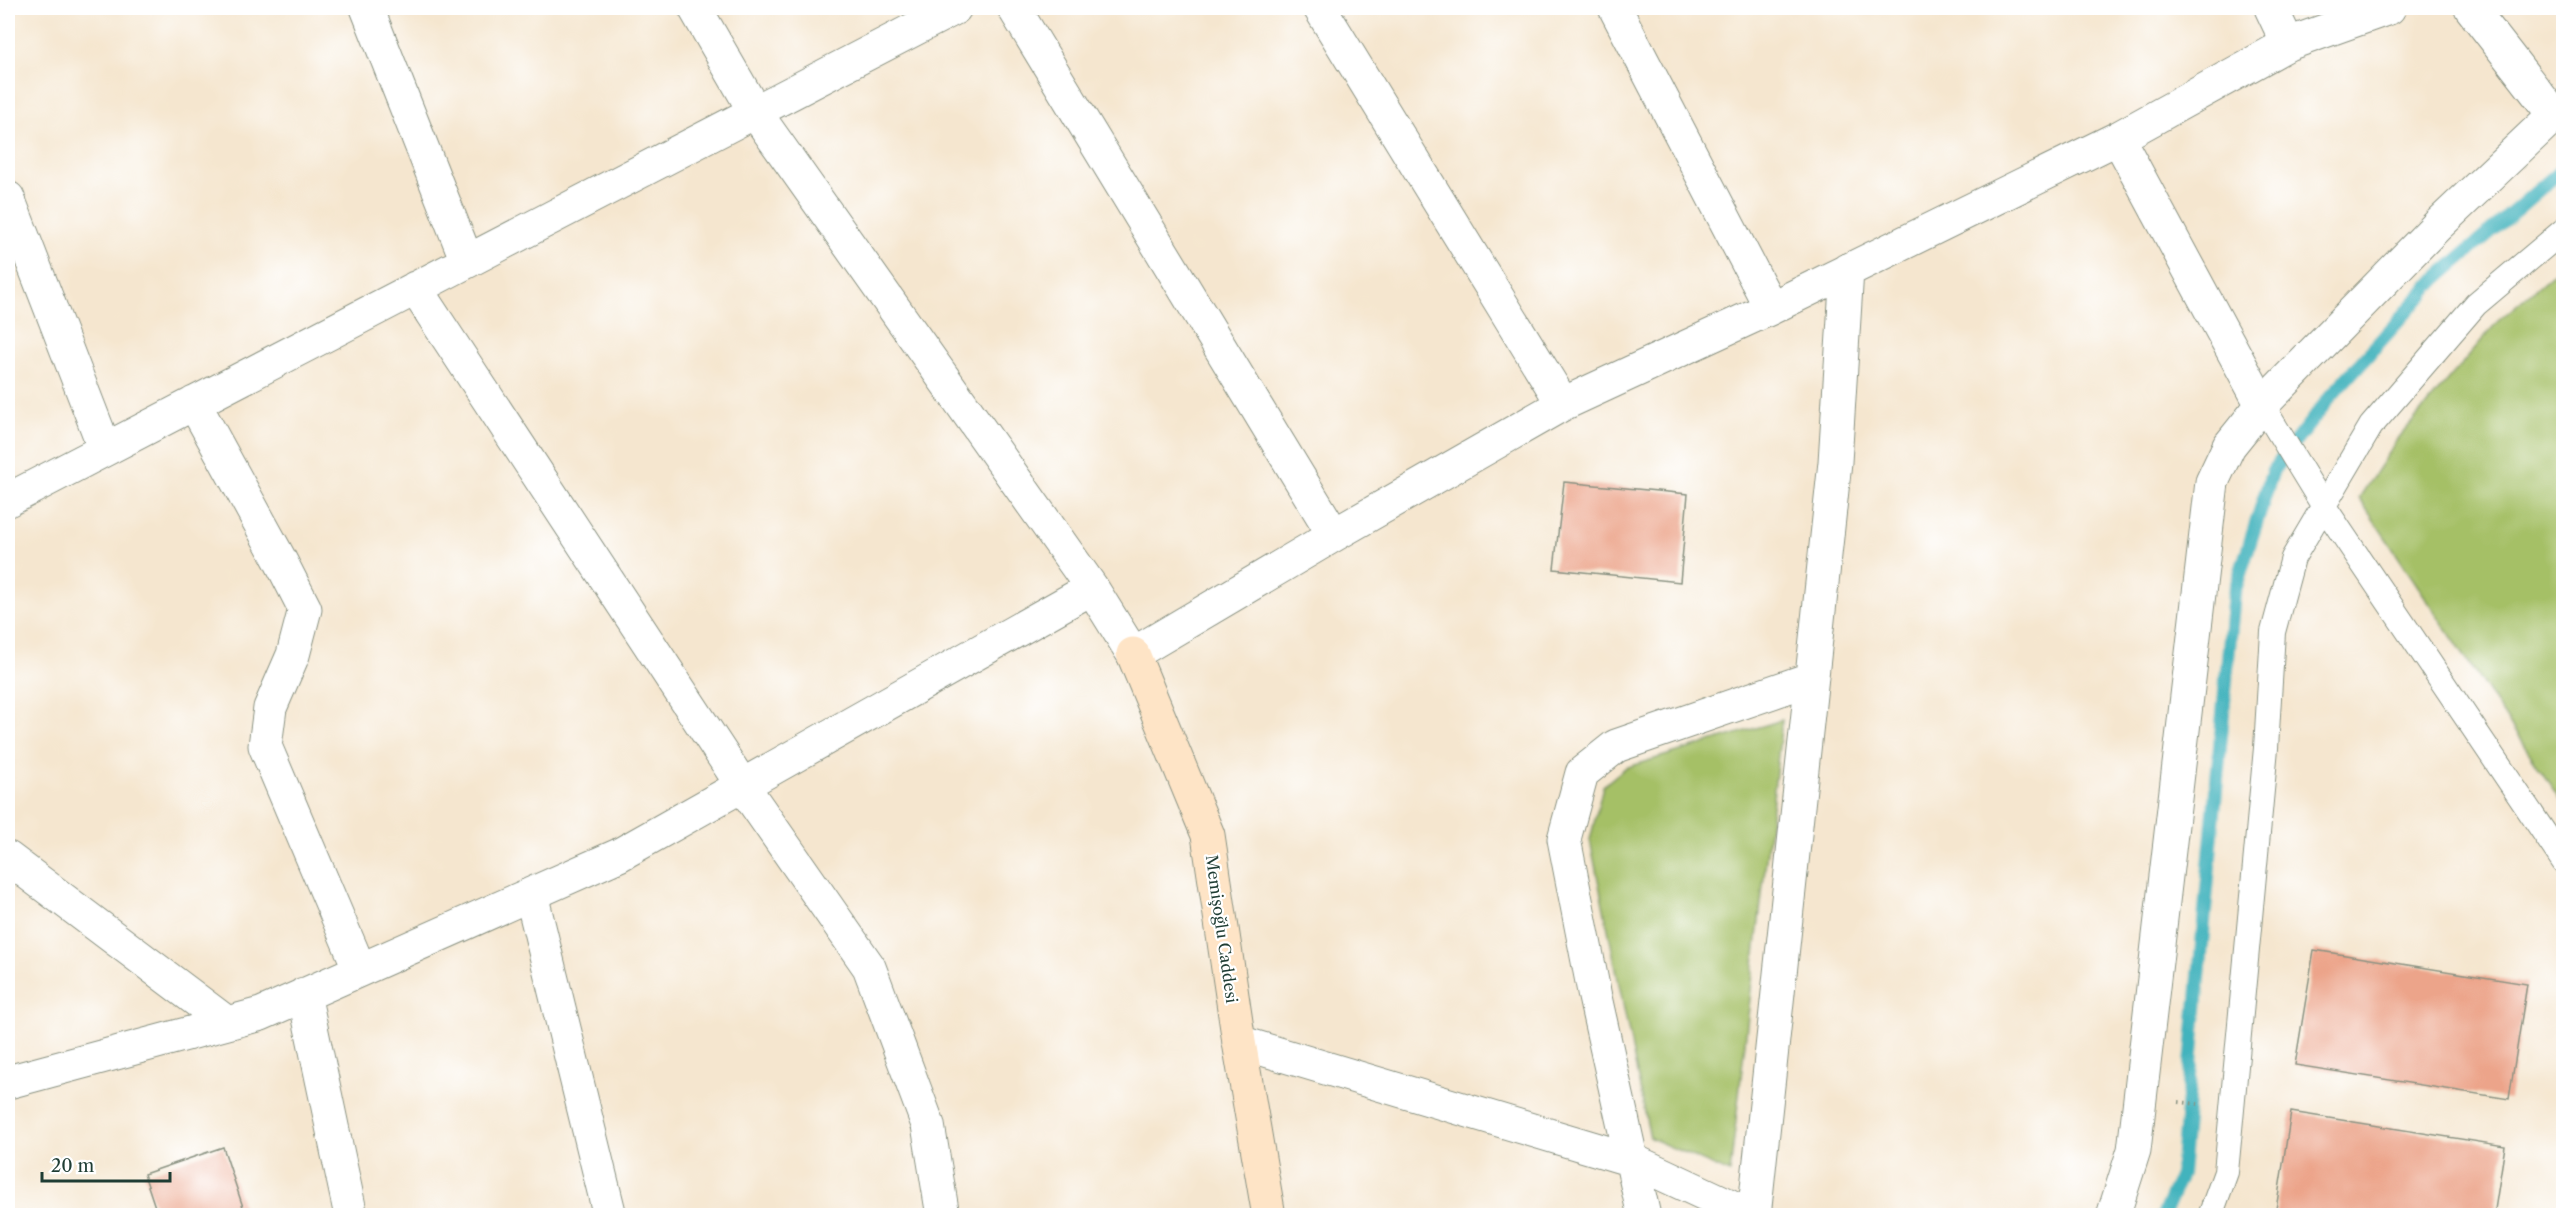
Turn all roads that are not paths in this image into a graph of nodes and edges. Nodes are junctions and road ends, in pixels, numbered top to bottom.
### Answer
1 (367, 8) edge
2 (695, 8) edge
3 (955, 8) edge
4 (1014, 8) edge
5 (1320, 8) edge
6 (1615, 8) edge
7 (2271, 8) edge
8 (2389, 8) edge
9 (2471, 8) edge
10 (2288, 44) junction
11 (755, 112) junction
12 (2559, 112) edge
13 (2118, 138) junction
14 (8, 198) edge
15 (2564, 230) edge
16 (467, 261) junction
17 (1847, 270) junction
18 (415, 288) junction
19 (1771, 308) junction
20 (194, 404) junction
21 (1563, 405) junction
22 (2270, 418) junction
23 (105, 449) junction
24 (8, 500) edge
25 (2323, 505) junction
26 (1334, 535) junction
27 (1092, 588) junction
28 (1133, 654) junction
29 (1810, 679) junction
30 (742, 785) junction
31 (8, 858) edge
32 (2564, 862) edge
33 (531, 894) junction
34 (360, 970) junction
35 (304, 994) junction
36 (228, 1023) junction
37 (1239, 1042) junction
38 (8, 1082) edge
39 (1632, 1160) junction
40 (351, 1215) edge
41 (610, 1215) edge
42 (943, 1215) edge
43 (1269, 1215) edge
44 (1644, 1215) edge
45 (1753, 1215) edge
46 (2113, 1215) edge
47 (2210, 1215) edge

1 - 16 street
2 - 11 street
3 - 11 street
4 - 26 street
5 - 21 street
6 - 19 street
7 - 10 street
8 - 10 street
9 - 12 street
10 - 13 street
11 - 16 street
11 - 27 street
12 - 22 street
13 - 17 street
13 - 22 street
14 - 23 street
15 - 25 lane
16 - 18 street
17 - 19 street
17 - 29 street
18 - 20 street
18 - 30 street
19 - 21 street
20 - 23 street
20 - 34 street
21 - 26 street
22 - 25 lane
22 - 46 street
23 - 24 street
25 - 32 lane
25 - 47 lane
26 - 28 street
27 - 28 street
27 - 30 street
28 - 37 street, Memişoğlu Caddesi
29 - 39 street
29 - 45 street
30 - 33 street
30 - 42 street
31 - 36 street
33 - 34 street
33 - 41 street
34 - 35 street
35 - 36 street
35 - 40 street
36 - 38 street
37 - 39 street
37 - 43 street, Memişoğlu Caddesi
39 - 44 street
39 - 45 street

